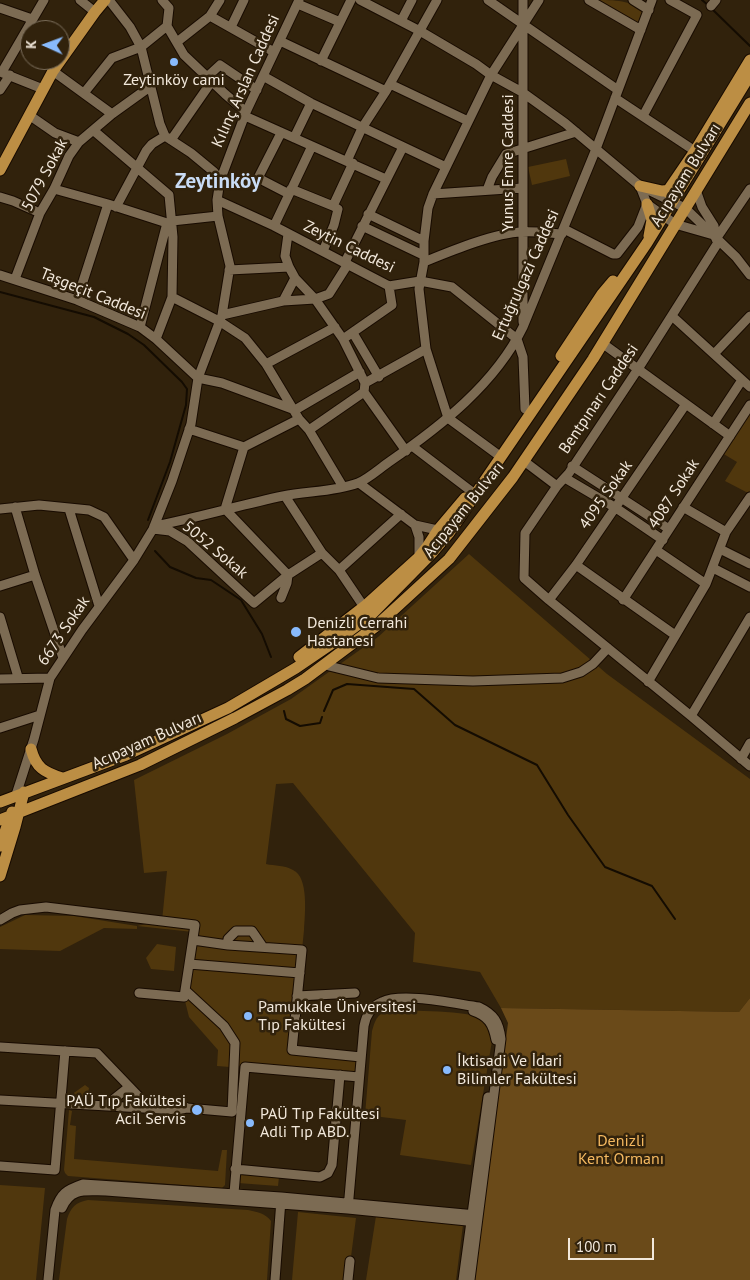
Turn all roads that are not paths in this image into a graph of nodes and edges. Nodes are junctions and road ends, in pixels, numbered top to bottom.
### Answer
1 (44, 0) edge
2 (80, 0) edge
3 (105, 0) edge
4 (109, 0) edge
5 (162, 0) edge
6 (220, 0) edge
7 (244, 0) edge
8 (351, 0) edge
9 (360, 0) edge
10 (412, 0) edge
11 (437, 0) edge
12 (488, 0) edge
13 (523, 0) edge
14 (539, 0) edge
15 (589, 0) edge
16 (632, 0) edge
17 (652, 0) edge
18 (670, 0) edge
19 (298, 2) edge
20 (0, 8) edge
21 (649, 10) junction
22 (95, 12) junction
23 (210, 16) junction
24 (32, 19) junction
25 (401, 20) junction
26 (340, 22) junction
27 (523, 24) junction
28 (167, 26) junction
29 (231, 27) junction
30 (641, 30) junction
31 (420, 31) junction
32 (280, 41) junction
33 (177, 42) junction
34 (141, 47) junction
35 (274, 52) junction
36 (321, 60) junction
37 (750, 60) edge
38 (53, 71) junction
39 (4, 73) edge
40 (491, 75) junction
41 (750, 75) edge
42 (263, 76) junction
43 (209, 79) junction
44 (151, 86) junction
45 (388, 87) junction
46 (43, 89) junction
47 (0, 90) edge
48 (257, 90) junction
49 (522, 92) junction
50 (84, 93) junction
51 (616, 94) junction
52 (750, 102) edge
53 (311, 103) junction
54 (112, 114) junction
55 (246, 114) junction
56 (29, 115) junction
57 (643, 116) junction
58 (468, 121) junction
59 (362, 128) junction
60 (93, 130) junction
61 (576, 132) junction
62 (281, 133) junction
63 (168, 138) junction
64 (294, 138) junction
65 (79, 142) junction
66 (312, 146) junction
67 (403, 148) junction
68 (522, 148) junction
69 (596, 149) junction
70 (695, 151) junction
71 (4, 156) edge
72 (350, 162) junction
73 (137, 166) junction
74 (446, 167) junction
75 (0, 170) edge
76 (386, 179) junction
77 (220, 181) junction
78 (640, 186) junction
79 (54, 188) junction
80 (522, 188) junction
81 (750, 189) edge
82 (487, 190) junction
83 (696, 190) junction
84 (290, 192) junction
85 (433, 194) junction
86 (0, 197) edge
87 (670, 197) junction
88 (217, 200) junction
89 (647, 204) junction
90 (112, 205) junction
91 (333, 206) junction
92 (685, 208) junction
93 (40, 214) junction
94 (368, 214) junction
95 (218, 216) junction
96 (664, 216) junction
97 (170, 224) junction
98 (676, 224) junction
99 (274, 226) junction
100 (362, 226) junction
101 (524, 231) junction
102 (563, 232) junction
103 (288, 234) junction
104 (715, 238) junction
105 (424, 241) junction
106 (648, 243) junction
107 (323, 251) junction
108 (424, 258) junction
109 (750, 258) edge
110 (346, 263) junction
111 (743, 266) junction
112 (289, 267) junction
113 (229, 270) junction
114 (750, 274) edge
115 (0, 275) edge
116 (295, 278) junction
117 (15, 280) junction
118 (420, 280) junction
119 (389, 286) junction
120 (172, 297) junction
121 (315, 299) junction
122 (77, 300) junction
123 (283, 301) junction
124 (672, 316) junction
125 (750, 316) edge
126 (221, 318) junction
127 (140, 327) junction
128 (335, 327) junction
129 (523, 327) junction
130 (353, 333) junction
131 (156, 339) junction
132 (517, 339) junction
133 (343, 340) junction
134 (602, 344) junction
135 (426, 349) junction
136 (714, 354) junction
137 (266, 364) junction
138 (638, 369) junction
139 (360, 372) junction
140 (379, 377) junction
141 (198, 378) junction
142 (742, 380) junction
143 (364, 387) junction
144 (750, 387) edge
145 (686, 404) junction
146 (750, 405) edge
147 (525, 409) junction
148 (295, 410) junction
149 (448, 418) junction
150 (299, 419) junction
151 (713, 424) junction
152 (189, 429) junction
153 (310, 430) junction
154 (730, 436) junction
155 (244, 447) junction
156 (409, 448) junction
157 (497, 454) junction
158 (524, 461) junction
159 (572, 466) junction
160 (565, 478) junction
161 (359, 483) junction
162 (557, 486) junction
163 (343, 487) junction
164 (471, 492) junction
165 (285, 496) junction
166 (750, 497) edge
167 (622, 499) junction
168 (683, 507) junction
169 (0, 508) edge
170 (15, 508) junction
171 (616, 508) junction
172 (69, 509) junction
173 (225, 509) junction
174 (401, 514) junction
175 (415, 525) junction
176 (154, 528) junction
177 (669, 529) junction
178 (443, 531) junction
179 (726, 532) junction
180 (663, 540) junction
181 (720, 549) junction
182 (656, 550) junction
183 (322, 553) junction
184 (419, 557) junction
185 (134, 560) junction
186 (750, 564) edge
187 (576, 566) junction
188 (713, 568) junction
189 (338, 570) junction
190 (288, 575) junction
191 (35, 576) junction
192 (706, 584) junction
193 (0, 586) edge
194 (750, 587) edge
195 (281, 598) dead end
196 (549, 600) junction
197 (623, 600) junction
198 (99, 606) junction
199 (364, 607) junction
200 (0, 617) edge
201 (750, 617) edge
202 (675, 635) junction
203 (608, 648) junction
204 (64, 658) junction
205 (329, 666) dead end
206 (18, 677) junction
207 (50, 678) junction
208 (0, 679) edge
209 (648, 682) junction
210 (243, 699) junction
211 (40, 715) junction
212 (691, 716) junction
213 (0, 728) edge
214 (750, 743) edge
215 (31, 749) junction
216 (741, 759) junction
217 (750, 766) edge
218 (62, 778) junction
219 (23, 790) junction
220 (0, 802) edge
221 (10, 816) edge
222 (0, 846) edge
223 (0, 876) edge
224 (0, 920) edge
225 (192, 940) junction
226 (228, 945) junction
227 (263, 947) junction
228 (189, 964) junction
229 (300, 973) junction
230 (185, 990) junction
231 (139, 993) dead end
232 (355, 994) dead end
233 (297, 996) junction
234 (0, 1047) edge
235 (65, 1051) junction
236 (361, 1057) junction
237 (340, 1075) junction
238 (359, 1077) junction
239 (129, 1087) junction
240 (0, 1100) edge
241 (61, 1104) junction
242 (105, 1106) junction
243 (187, 1108) junction
244 (0, 1166) edge
245 (235, 1169) junction
246 (234, 1193) junction
247 (283, 1200) junction
248 (351, 1206) junction
249 (475, 1218) junction
250 (350, 1261) dead end
251 (48, 1280) edge
252 (54, 1280) edge
253 (275, 1280) edge
254 (280, 1280) edge
255 (348, 1280) edge
256 (463, 1280) edge
257 (470, 1280) edge

1 - 24 street
2 - 22 street
3 - 22 main road
4 - 34 street
5 - 28 street
6 - 23 street
7 - 29 street
8 - 26 street
9 - 25 street
10 - 25 street
11 - 31 street
12 - 27 street
13 - 27 street, Yunus Emre Caddesi
14 - 27 street
15 - 30 street
16 - 21 street
17 - 21 street, Ertuğrulgazi Caddesi
18 - 57 street
19 - 26 street
19 - 32 street, Kılınç Arslan Caddesi
20 - 24 street
21 - 30 street, Ertuğrulgazi Caddesi
22 - 38 main road
23 - 29 street
23 - 33 street
24 - 39 street
25 - 31 street
26 - 36 street
27 - 40 street
27 - 49 street, Yunus Emre Caddesi
27 - 51 street
28 - 33 street
28 - 34 street
29 - 35 street
30 - 51 street, Ertuğrulgazi Caddesi
31 - 40 street
31 - 45 street
32 - 35 street, Kılınç Arslan Caddesi
32 - 36 street
33 - 43 street
34 - 44 street
34 - 50 street
35 - 42 street, Kılınç Arslan Caddesi
36 - 45 street
37 - 70 main road, Acıpayam Bulvarı
38 - 46 main road
38 - 50 street
39 - 46 street
39 - 47 street
40 - 49 street
40 - 58 street
41 - 87 main road, Acıpayam Bulvarı
42 - 48 street, Kılınç Arslan Caddesi
42 - 53 street
43 - 48 street
43 - 55 street
43 - 63 street
44 - 54 street, 5079 Sokak
44 - 63 street
45 - 58 street
45 - 59 street
46 - 56 main road
48 - 55 street, Kılınç Arslan Caddesi
49 - 61 street
49 - 68 street, Yunus Emre Caddesi
50 - 54 street
51 - 57 street
51 - 69 street, Ertuğrulgazi Caddesi
52 - 83 main road, Acıpayam Bulvarı
53 - 59 street
53 - 64 street
54 - 60 street, 5079 Sokak
55 - 62 street
55 - 77 street, Kılınç Arslan Caddesi
56 - 65 street
56 - 71 main road
57 - 70 street
58 - 74 street
59 - 67 street
59 - 72 street
60 - 65 street, 5079 Sokak
60 - 73 street
61 - 68 street
61 - 69 street
62 - 64 street
62 - 84 street
63 - 73 street
63 - 77 street
64 - 66 street
65 - 79 street, 5079 Sokak
66 - 72 street
66 - 84 street
67 - 74 street
67 - 76 street
68 - 80 street, Yunus Emre Caddesi
68 - 82 street
69 - 78 street
69 - 102 street, Ertuğrulgazi Caddesi
70 - 87 main road, Acıpayam Bulvarı
71 - 75 main road
72 - 76 street
72 - 91 street
73 - 90 street
73 - 97 street
74 - 85 street
76 - 94 street
77 - 88 street, Kılınç Arslan Caddesi
78 - 87 main road
78 - 89 street
79 - 90 street
79 - 93 street, 5079 Sokak
80 - 82 street
80 - 101 street, Yunus Emre Caddesi
81 - 104 street, Bentpınarı Caddesi
82 - 85 street
83 - 92 main road, Acıpayam Bulvarı
83 - 104 street
84 - 91 street
84 - 99 street
85 - 105 street
86 - 93 street
87 - 92 street
87 - 96 main road, Acıpayam Bulvarı
88 - 95 street, Kılınç Arslan Caddesi
88 - 99 street, Zeytin Caddesi
89 - 96 street
89 - 102 street
89 - 106 main road
90 - 97 street
90 - 122 street
91 - 107 street
92 - 98 main road, Acıpayam Bulvarı
92 - 104 street
93 - 117 street, 5079 Sokak
94 - 100 street
94 - 105 street
95 - 97 street
95 - 113 street, Kılınç Arslan Caddesi
96 - 98 street
96 - 106 main road, Acıpayam Bulvarı
97 - 120 street
97 - 127 street
98 - 104 street
98 - 134 main road, Acıpayam Bulvarı
99 - 103 street, Zeytin Caddesi
100 - 108 street
100 - 110 street
101 - 102 street
101 - 108 street
101 - 129 street, Yunus Emre Caddesi
102 - 129 street, Ertuğrulgazi Caddesi
103 - 107 street, Zeytin Caddesi
103 - 112 street
104 - 111 street
104 - 124 street, Bentpınarı Caddesi
105 - 108 street
106 - 147 main road
106 - 178 main road, Acıpayam Bulvarı
107 - 110 street, Zeytin Caddesi
108 - 118 street
109 - 111 street
110 - 119 street, Zeytin Caddesi
110 - 121 street
111 - 114 street
112 - 113 street
112 - 116 street
113 - 126 street, Kılınç Arslan Caddesi
115 - 117 street, Taşgeçit Caddesi
116 - 121 street
116 - 123 street
117 - 122 street, Taşgeçit Caddesi
118 - 119 street, Zeytin Caddesi
118 - 132 street, Zeytin Caddesi
118 - 135 street
119 - 130 street
120 - 126 street
120 - 131 street
121 - 123 street
121 - 128 street
122 - 127 street, Taşgeçit Caddesi
123 - 126 street
124 - 136 street
124 - 138 street, Bentpınarı Caddesi
125 - 136 street
126 - 137 street
126 - 141 street, Kılınç Arslan Caddesi
127 - 131 street, Taşgeçit Caddesi
128 - 133 street
128 - 137 street
129 - 132 street, Ertuğrulgazi Caddesi
130 - 133 street
130 - 140 street
131 - 141 street, Taşgeçit Caddesi
132 - 147 street
132 - 149 street, Ertuğrulgazi Caddesi
133 - 139 street
134 - 138 street
134 - 158 main road, Acıpayam Bulvarı
135 - 140 street
135 - 149 street
136 - 142 street
137 - 148 street
138 - 145 street
138 - 159 street, Bentpınarı Caddesi
139 - 143 street
139 - 148 street
140 - 143 street
141 - 148 street
141 - 152 street
142 - 144 street
142 - 151 street
143 - 153 street
143 - 156 street
145 - 151 street
145 - 167 street, 4095 Sokak
146 - 154 street, 4087 Sokak
147 - 157 main road
148 - 150 street
149 - 156 street, Ertuğrulgazi Caddesi
149 - 157 street
150 - 153 street
150 - 155 street
151 - 154 street
152 - 155 street
152 - 176 street, 6673 Sokak
153 - 163 street
154 - 168 street, 4087 Sokak
155 - 173 street
156 - 161 street, Ertuğrulgazi Caddesi
156 - 164 street
157 - 164 main road
158 - 162 street
158 - 221 main road, Acıpayam Bulvarı
159 - 160 street, Bentpınarı Caddesi
159 - 167 street
160 - 162 street, Bentpınarı Caddesi
160 - 171 street
161 - 163 street, Ertuğrulgazi Caddesi
161 - 174 street
162 - 196 street, Bentpınarı Caddesi
163 - 165 street, Ertuğrulgazi Caddesi
164 - 178 main road
165 - 173 street, Ertuğrulgazi Caddesi
165 - 183 street
166 - 179 street
167 - 171 street, 4095 Sokak
167 - 177 street
168 - 177 street, 4087 Sokak
168 - 179 street
169 - 170 street
170 - 172 street
170 - 191 street
171 - 180 street
171 - 187 street, 4095 Sokak
172 - 185 street
172 - 198 street
173 - 176 street, Ertuğrulgazi Caddesi
173 - 190 street
174 - 175 street
174 - 189 street
175 - 178 street
175 - 184 street
176 - 185 street, 6673 Sokak
176 - 190 street, 5052 Sokak
177 - 180 street, 4087 Sokak
178 - 184 main road
178 - 210 main road, Acıpayam Bulvarı
179 - 181 street
180 - 182 street, 4087 Sokak
181 - 186 street
181 - 188 street
182 - 192 street
182 - 197 street, 4087 Sokak
183 - 189 street
183 - 190 street
184 - 199 main road
185 - 198 street, 6673 Sokak
187 - 196 street, 4095 Sokak
187 - 197 street
188 - 192 street
188 - 194 street
189 - 199 street
190 - 195 street
191 - 193 street
191 - 204 street
192 - 202 street
196 - 203 street
197 - 202 street
198 - 204 street, 6673 Sokak
199 - 210 main road
200 - 206 street
201 - 212 street
202 - 209 street
203 - 205 street
203 - 209 street
204 - 207 street, 6673 Sokak
206 - 207 street
206 - 208 street
207 - 211 street, 6673 Sokak
209 - 212 street
210 - 218 main road, Acıpayam Bulvarı
211 - 213 street
211 - 215 street, 6673 Sokak
212 - 216 street
214 - 216 street
215 - 218 main road
215 - 219 street, 6673 Sokak
216 - 217 street
218 - 219 main road, Acıpayam Bulvarı
219 - 220 main road, Acıpayam Bulvarı
219 - 221 main road
221 - 222 main road
221 - 223 main road
224 - 225 street
225 - 226 street
225 - 228 street
226 - 227 street
226 - 227 street
227 - 229 street
228 - 229 street
228 - 230 street
229 - 233 street
230 - 231 street
230 - 243 street
232 - 233 street
233 - 236 street
234 - 235 street
235 - 239 street
235 - 241 street
236 - 238 street
236 - 249 street
237 - 238 street
237 - 245 street
237 - 245 street
238 - 248 street
239 - 242 street
239 - 243 street
240 - 241 street
241 - 242 street
241 - 244 street
242 - 243 street
245 - 246 street
246 - 247 street
246 - 251 street
247 - 248 street
247 - 252 street
247 - 253 street
247 - 254 street
248 - 249 street
248 - 249 street
249 - 256 street
249 - 257 street
250 - 255 street

